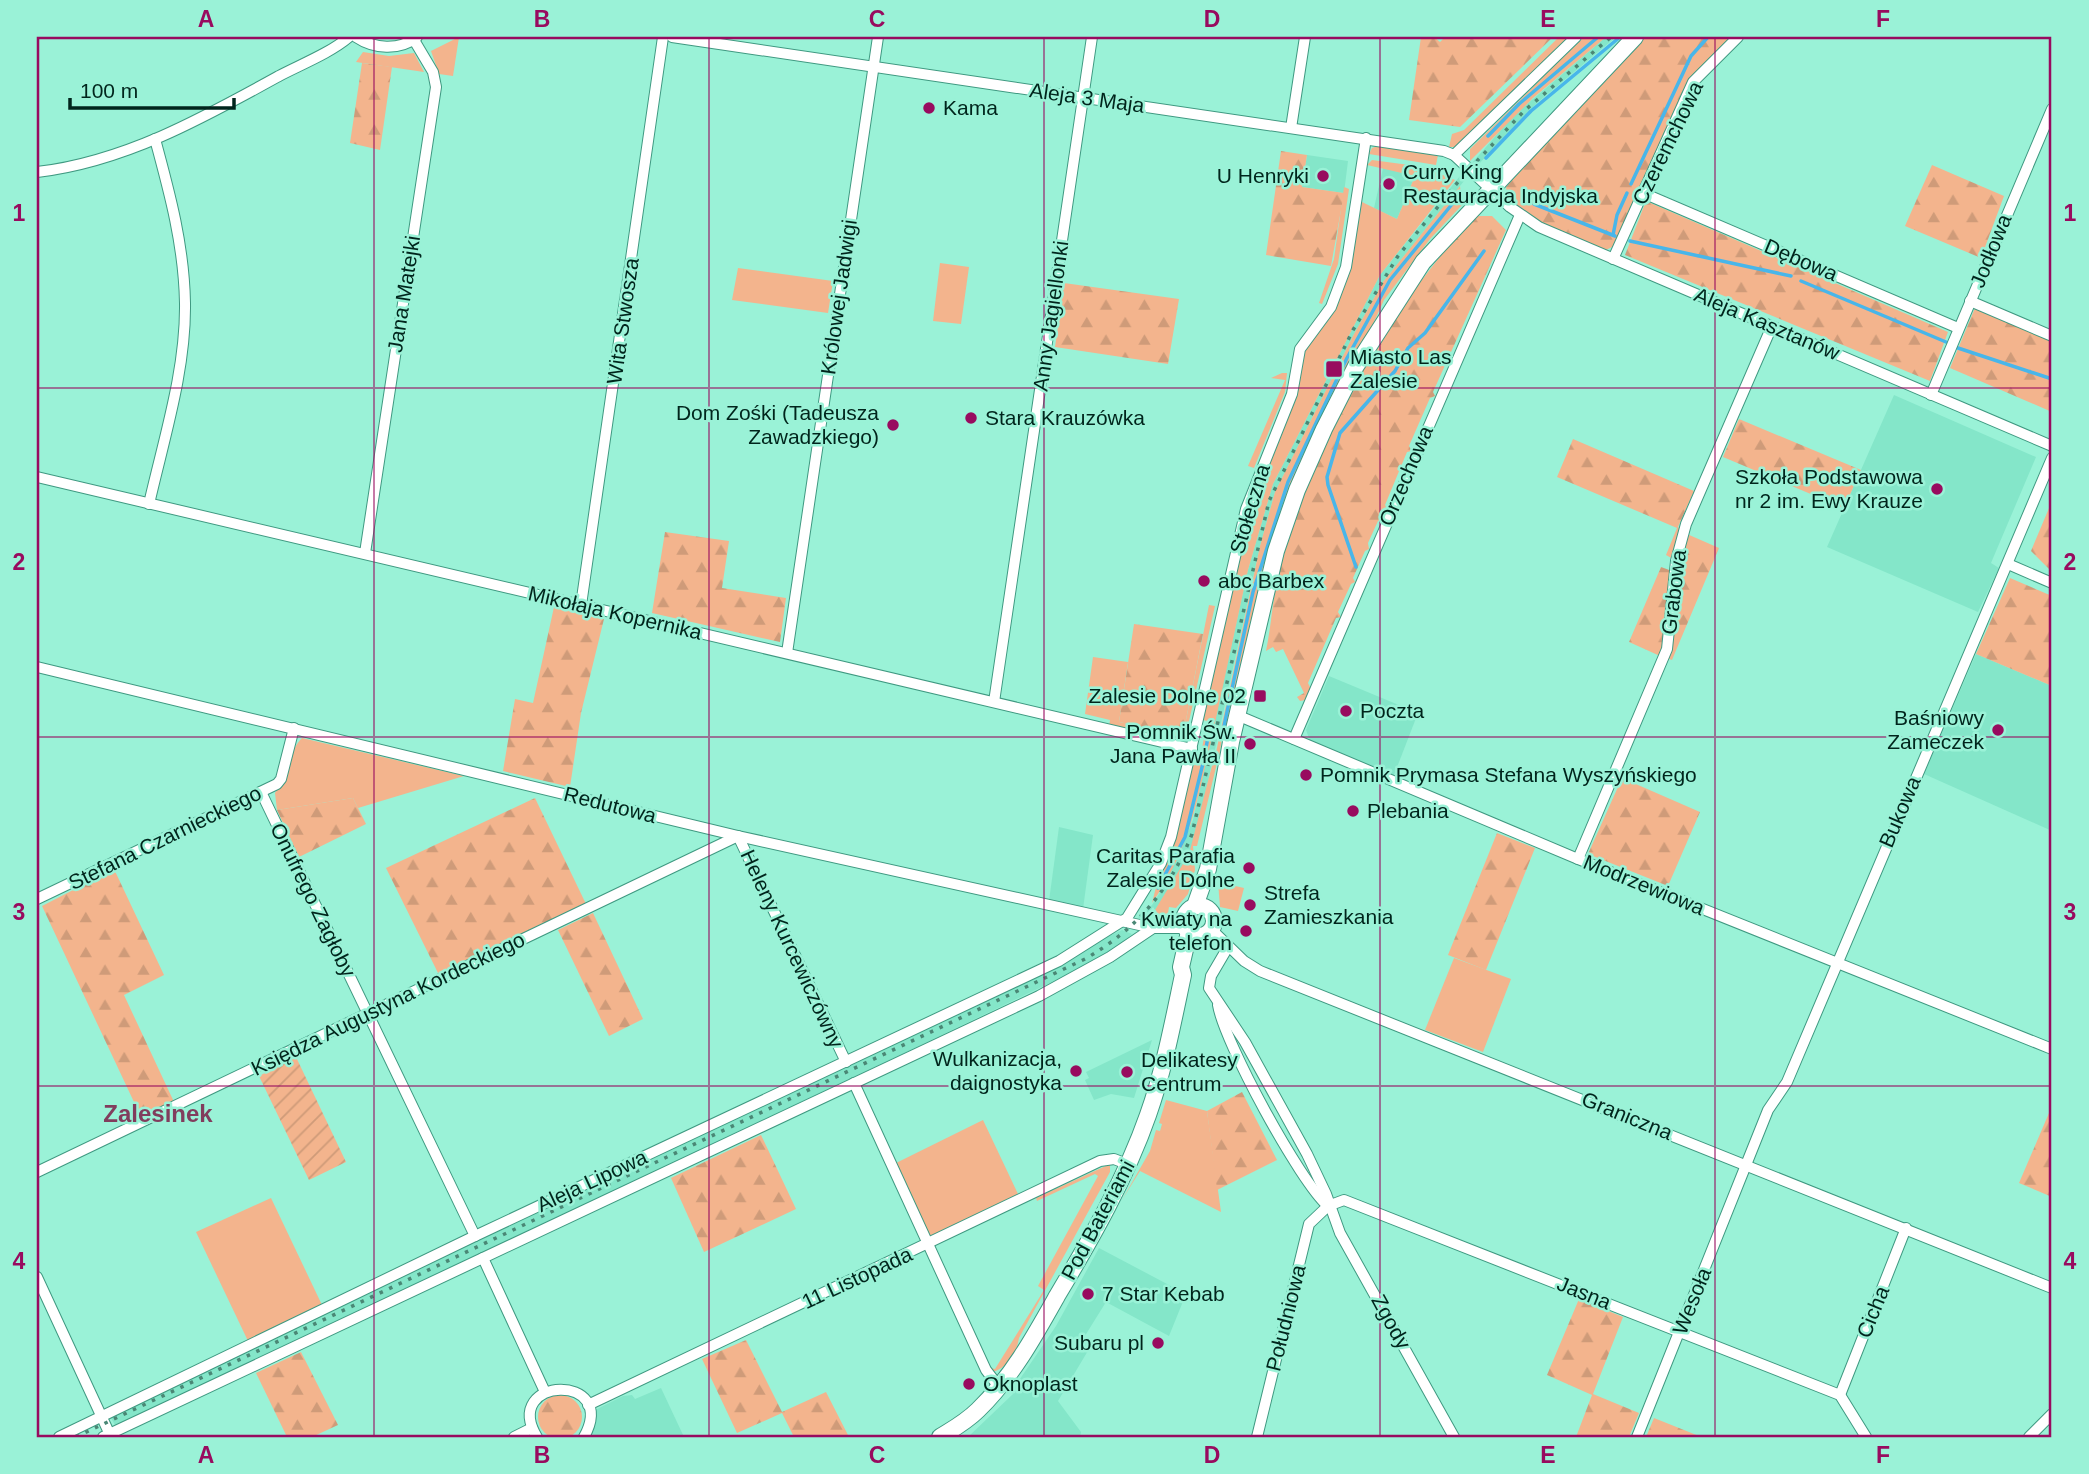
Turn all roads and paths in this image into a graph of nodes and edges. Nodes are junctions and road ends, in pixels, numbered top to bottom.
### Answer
1 (349, 37) edge
2 (356, 37) edge
3 (663, 37) edge
4 (671, 37) edge
5 (878, 37) edge
6 (1092, 37) edge
7 (1305, 37) edge
8 (1576, 37) edge
9 (1635, 37) edge
10 (1738, 37) edge
11 (416, 38) edge
12 (874, 67) junction
13 (1083, 97) junction
14 (2052, 109) edge
15 (1291, 128) junction
16 (1366, 138) junction
17 (155, 139) junction
18 (1454, 155) junction
19 (37, 172) edge
20 (1490, 188) junction
21 (1643, 193) junction
22 (1520, 215) junction
23 (1613, 259) junction
24 (1970, 301) junction
25 (1772, 326) junction
26 (1958, 328) junction
27 (2052, 335) edge
28 (1931, 395) junction
29 (2052, 446) edge
30 (2052, 458) edge
31 (37, 477) edge
32 (149, 503) junction
33 (365, 553) junction
34 (2008, 564) junction
35 (2052, 583) edge
36 (581, 605) junction
37 (787, 653) junction
38 (37, 667) edge
39 (994, 702) junction
40 (1239, 716) junction
41 (294, 728) junction
42 (1294, 739) junction
43 (1192, 748) junction
44 (261, 792) junction
45 (738, 836) junction
46 (1578, 859) junction
47 (37, 899) edge
48 (1201, 907) junction
49 (1123, 922) junction
50 (1153, 929) junction
51 (1196, 931) junction
52 (1228, 947) junction
53 (1836, 963) junction
54 (368, 1014) junction
55 (2052, 1049) edge
56 (846, 1062) junction
57 (854, 1083) junction
58 (1128, 1164) junction
59 (1747, 1165) junction
60 (37, 1172) edge
61 (1328, 1206) junction
62 (1906, 1228) junction
63 (475, 1236) junction
64 (929, 1244) junction
65 (483, 1258) junction
66 (37, 1277) edge
67 (2052, 1288) edge
68 (1680, 1331) junction
69 (999, 1387) junction
70 (545, 1392) junction
71 (1840, 1395) junction
72 (588, 1405) junction
73 (2052, 1415) edge
74 (102, 1417) junction
75 (535, 1433) edge
76 (108, 1436) edge
77 (947, 1436) edge
78 (59, 1437) edge
79 (514, 1437) edge
80 (584, 1437) edge
81 (1257, 1437) edge
82 (1454, 1437) edge
83 (1637, 1437) edge
84 (1866, 1437) edge
85 (2029, 1437) edge

1 - 17 street
2 - 11 street
3 - 36 street, Wita Stwosza
4 - 12 street, Aleja 3 Maja
5 - 12 street, Królowej Jadwigi
6 - 13 street, Anny Jagiellonki
7 - 15 street
8 - 18 street
9 - 20 street
10 - 21 street, Czeremchowa
11 - 33 street, Jana Matejki
12 - 13 street, Aleja 3 Maja
12 - 37 street, Królowej Jadwigi
13 - 15 street, Aleja 3 Maja
13 - 39 street, Anny Jagiellonki
14 - 24 street, Jodłowa
15 - 16 street, Aleja 3 Maja
16 - 18 street, Aleja 3 Maja
16 - 43 street, Stołeczna
17 - 19 street
17 - 32 street
18 - 20 street, Aleja 3 Maja
20 - 22 street, Aleja Kasztanów
20 - 40 street
21 - 23 street, Czeremchowa
21 - 26 street, Dębowa
22 - 23 street, Aleja Kasztanów
22 - 42 street, Orzechowa
23 - 25 street, Aleja Kasztanów
24 - 26 street, Jodłowa
24 - 27 street
25 - 28 street, Aleja Kasztanów
25 - 46 street, Grabowa
26 - 28 street, Jodłowa
28 - 29 street, Aleja Kasztanów
30 - 34 street, Bukowa
31 - 32 street, Mikołaja Kopernika
32 - 33 street, Mikołaja Kopernika
33 - 36 street, Mikołaja Kopernika
34 - 35 street
34 - 53 street, Bukowa
36 - 37 street, Mikołaja Kopernika
37 - 39 street, Mikołaja Kopernika
38 - 41 street, Redutowa
39 - 43 street, Mikołaja Kopernika
40 - 42 street, Modrzewiowa
40 - 48 street
41 - 44 street, Stefana Czarnieckiego
41 - 45 street, Redutowa
42 - 46 street, Modrzewiowa
43 - 49 street, Stołeczna
44 - 47 street, Stefana Czarnieckiego
44 - 54 street, Onufrego Zagłoby
45 - 49 street, Redutowa
45 - 54 street, Księdza Augustyna Kordeckiego
45 - 56 street, Heleny Kurcewiczówny
46 - 53 street, Modrzewiowa
48 - 51 street
48 - 51 street
49 - 50 street, Redutowa
49 - 56 street, Aleja Lipowa
50 - 51 street, Redutowa
50 - 57 street, Aleja Lipowa
51 - 52 street, Graniczna
51 - 58 street, Pod Bateriami
52 - 59 street, Graniczna
52 - 61 street, Zgody
53 - 55 street, Modrzewiowa
53 - 59 street, Bukowa
54 - 60 street, Księdza Augustyna Kordeckiego
54 - 63 street, Onufrego Zagłoby
56 - 63 street, Aleja Lipowa
57 - 64 street
57 - 65 street, Aleja Lipowa
58 - 64 street, 11 Listopada
58 - 69 street, Pod Bateriami
59 - 62 street, Graniczna
59 - 68 street, Wesoła
61 - 68 street, Jasna
61 - 81 street, Południowa
61 - 82 street, Zgody
62 - 67 street, Graniczna
62 - 71 street, Cicha
63 - 74 street, Aleja Lipowa
64 - 69 street
64 - 72 street, 11 Listopada
65 - 70 street
65 - 76 street, Aleja Lipowa
66 - 74 street
68 - 71 street, Jasna
68 - 83 street, Wesoła
69 - 77 street, Pod Bateriami
70 - 72 street
70 - 75 street
71 - 84 street
72 - 80 street
73 - 85 street
74 - 76 street
74 - 78 street, Aleja Lipowa
75 - 79 street

